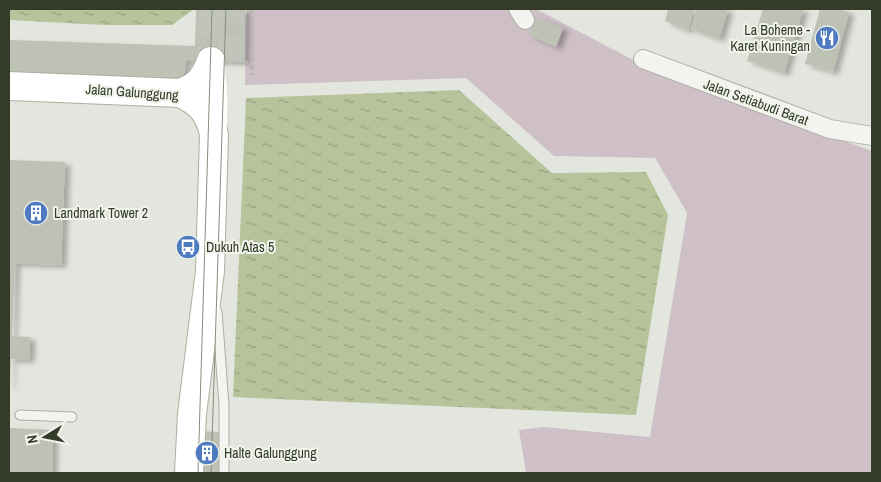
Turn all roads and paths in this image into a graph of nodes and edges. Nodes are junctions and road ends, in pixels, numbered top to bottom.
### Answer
1 (252, 9) edge
2 (643, 59) dead end
3 (227, 66) junction
4 (252, 75) dead end
5 (9, 86) edge
6 (180, 93) junction
7 (214, 135) junction
8 (872, 136) edge
9 (211, 243) junction
10 (20, 416) dead end
11 (72, 417) dead end
12 (189, 473) edge
13 (224, 473) edge

1 - 3 path
2 - 8 street, Jalan Setiabudi Barat
3 - 4 path
3 - 6 main road
3 - 7 street
5 - 6 main road, Jalan Galunggung
6 - 7 main road, Jalan Galunggung
7 - 9 main road, Jalan Galunggung
9 - 12 main road, Jalan Galunggung
9 - 13 lane, Jalan Galunggung
10 - 11 lane

